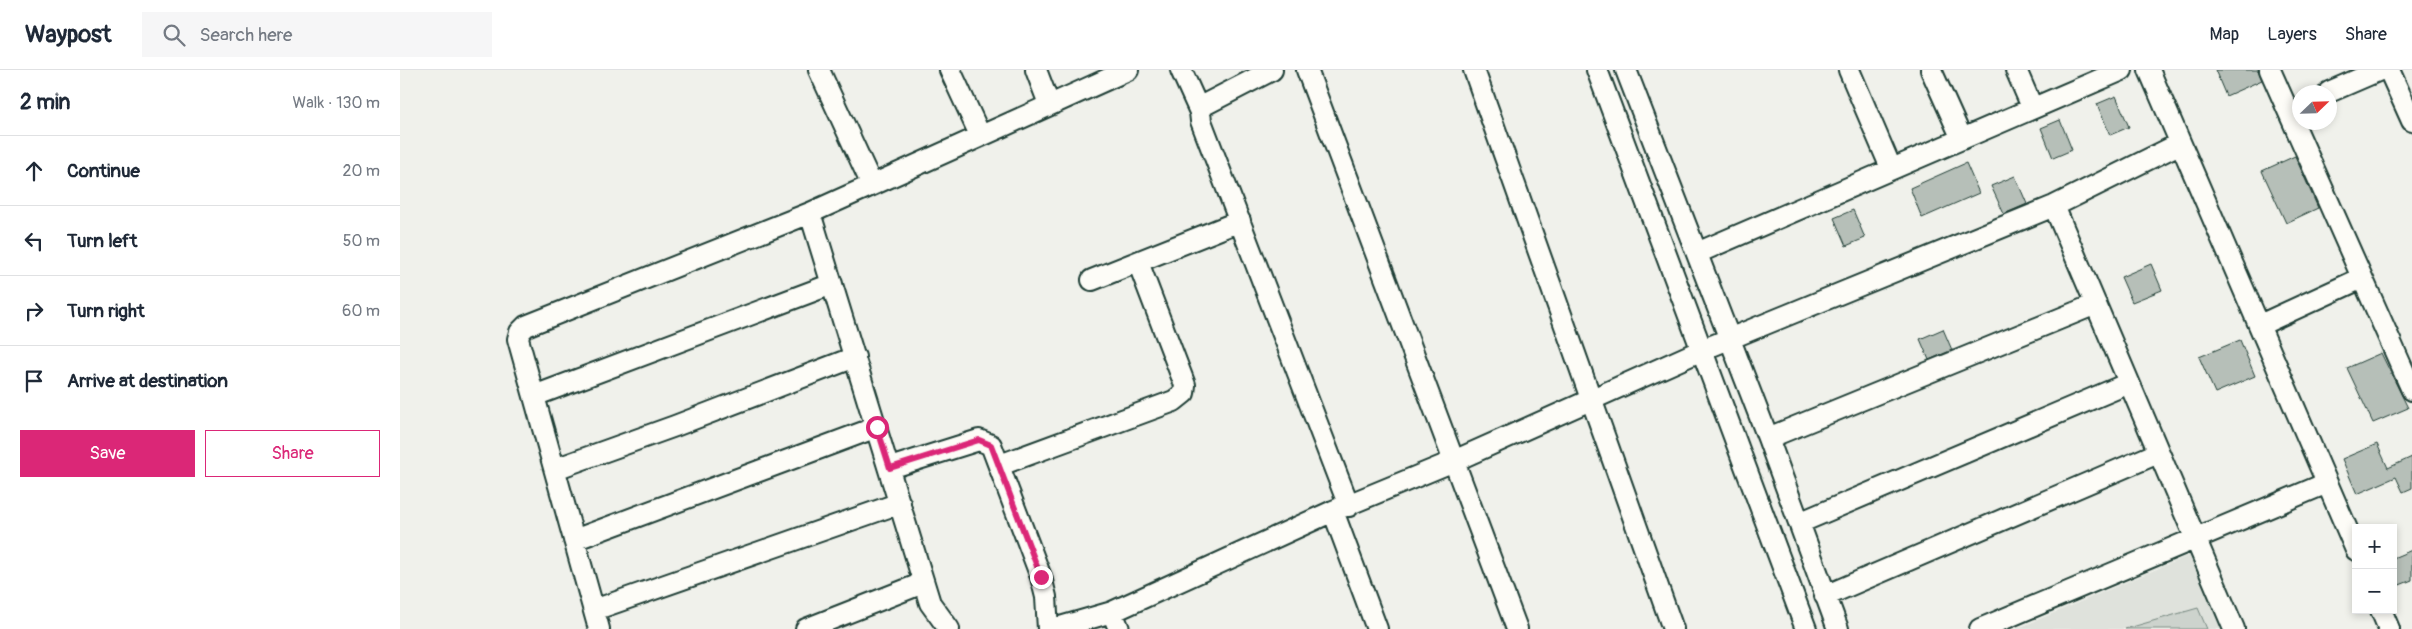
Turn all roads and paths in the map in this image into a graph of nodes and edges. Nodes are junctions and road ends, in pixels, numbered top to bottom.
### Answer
1 (819, 70) edge
2 (950, 70) edge
3 (1036, 70) edge
4 (1128, 70) edge
5 (1181, 70) edge
6 (1272, 70) edge
7 (1308, 70) edge
8 (1474, 70) edge
9 (1849, 70) edge
10 (1931, 70) edge
11 (2016, 70) edge
12 (2122, 70) edge
13 (2149, 70) edge
14 (2270, 70) edge
15 (2380, 70) edge
16 (2389, 70) edge
17 (1628, 71) edge
18 (1599, 76) edge
19 (2337, 89) edge
20 (1049, 104) junction
21 (2292, 105) edge
22 (2032, 107) junction
23 (1200, 112) junction
24 (2412, 120) edge
25 (2303, 130) edge
26 (980, 135) junction
27 (1962, 139) junction
28 (2179, 144) junction
29 (1891, 168) junction
30 (872, 185) junction
31 (2054, 206) junction
32 (810, 213) junction
33 (1240, 221) junction
34 (1697, 253) junction
35 (1138, 262) junction
36 (2362, 278) junction
37 (1092, 280) dead end
38 (832, 284) junction
39 (2096, 304) junction
40 (2260, 325) junction
41 (1729, 340) junction
42 (1702, 350) junction
43 (855, 357) junction
44 (2129, 383) junction
45 (2412, 390) edge
46 (534, 396) junction
47 (1590, 398) junction
48 (877, 427) junction
49 (1768, 438) junction
50 (2158, 453) junction
51 (1454, 461) junction
52 (1000, 465) junction
53 (890, 468) junction
54 (555, 469) junction
55 (2327, 482) junction
56 (900, 504) junction
57 (1341, 509) junction
58 (1798, 523) junction
59 (2195, 538) junction
60 (574, 540) junction
61 (2352, 541) edge
62 (923, 583) junction
63 (1825, 596) junction
64 (594, 610) junction
65 (2383, 614) edge
66 (1116, 620) edge
67 (599, 629) edge
68 (806, 629) edge
69 (949, 629) edge
70 (1048, 629) edge
71 (1053, 629) edge
72 (1377, 629) edge
73 (1518, 629) edge
74 (1673, 629) edge
75 (1806, 629) edge
76 (1838, 629) edge
77 (1980, 629) edge
78 (2234, 629) edge
79 (2389, 629) edge

1 - 30 street
2 - 26 street
3 - 20 street
4 - 20 street
5 - 23 street
6 - 23 street
7 - 51 street
8 - 47 street
9 - 29 street
10 - 27 street
11 - 22 street
12 - 22 street
13 - 28 street
14 - 21 street
15 - 19 street
16 - 24 street
17 - 18 street
17 - 34 street
18 - 42 street
20 - 26 street
22 - 27 street
23 - 33 street
25 - 36 street
26 - 30 street
27 - 29 street
28 - 31 street
28 - 40 street
29 - 34 street
30 - 32 street
31 - 39 street
31 - 41 street
32 - 38 street
32 - 46 street
33 - 35 street
33 - 57 street
34 - 41 street
35 - 37 street
35 - 52 street
36 - 40 street
36 - 45 street
38 - 43 street
38 - 46 street
39 - 44 street
39 - 49 street
40 - 55 street
41 - 42 street
41 - 49 street
42 - 47 street
42 - 75 street
43 - 48 street
43 - 54 street
44 - 50 street
44 - 58 street
46 - 54 street
47 - 51 street
47 - 74 street
48 - 53 street
48 - 60 street
49 - 58 street
50 - 59 street
50 - 63 street
51 - 57 street
51 - 73 street
52 - 53 street
52 - 70 street
53 - 56 street
54 - 60 street
55 - 59 street
55 - 61 street
56 - 62 street
56 - 64 street
57 - 66 street
57 - 72 street
58 - 63 street
59 - 77 street
59 - 78 street
60 - 64 street
62 - 68 street
62 - 69 street
63 - 76 street
64 - 67 street
65 - 79 street
66 - 71 street

